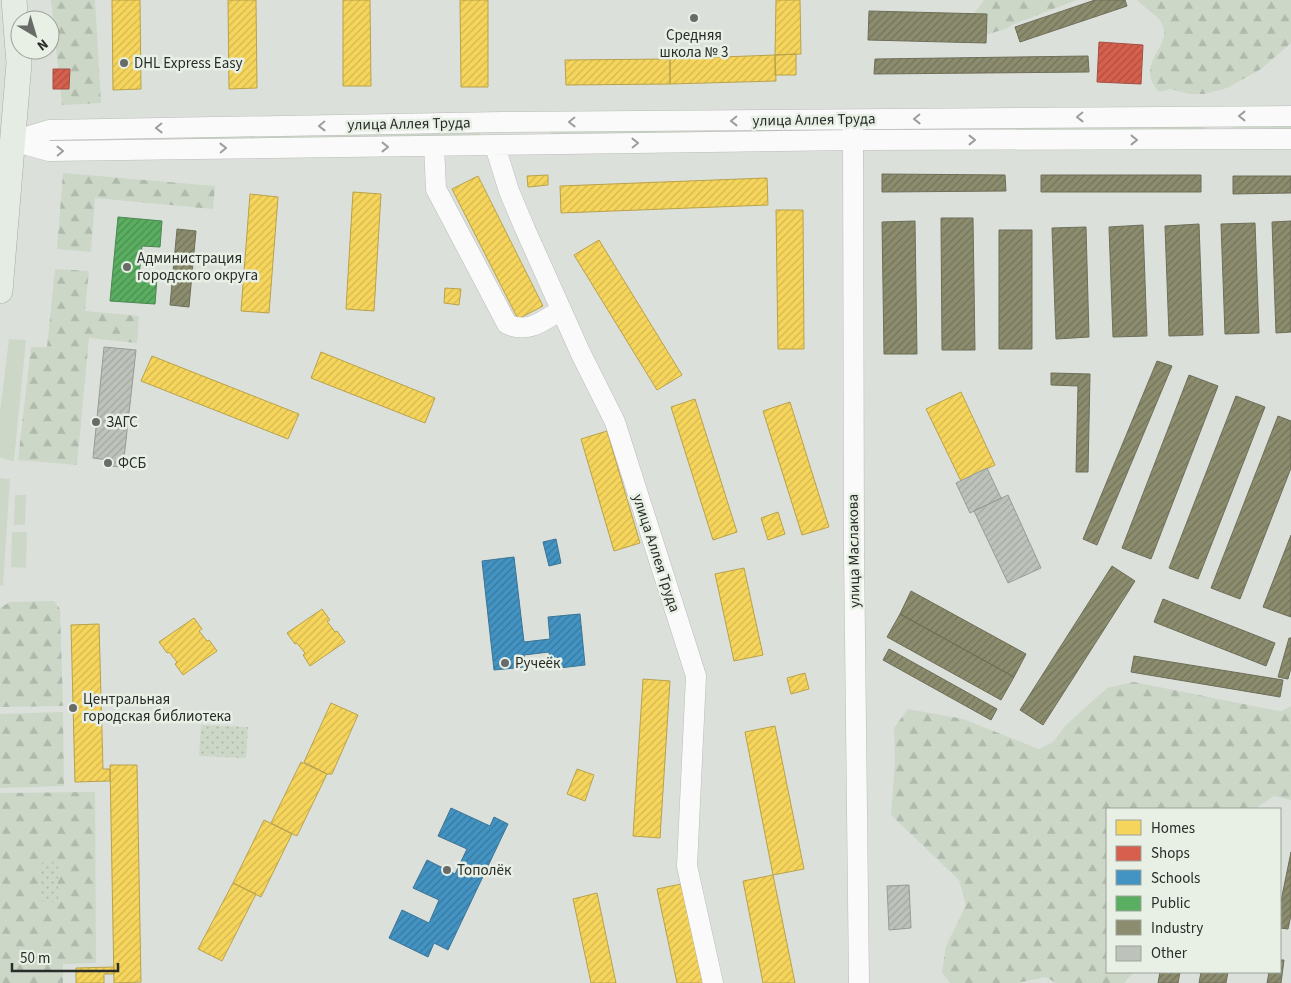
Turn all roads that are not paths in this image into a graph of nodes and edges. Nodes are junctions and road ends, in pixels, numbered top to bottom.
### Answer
1 (14, 0) edge
2 (0, 39) edge
3 (1291, 116) edge
4 (853, 119) junction
5 (1291, 139) edge
6 (853, 140) junction
7 (13, 141) junction
8 (434, 146) junction
9 (495, 146) junction
10 (524, 229) junction
11 (544, 232) dead end
12 (0, 290) edge
13 (561, 310) junction
14 (713, 983) edge
15 (859, 983) edge

1 - 7 main road
2 - 7 main road
3 -> 4 street, улица Аллея Труда
4 - 6 street, улица Маслакова
4 -> 7 street, улица Аллея Труда
6 -> 5 street, улица Аллея Труда
9 -> 6 street, улица Аллея Труда
6 - 15 street, улица Маслакова
7 -> 8 street, улица Аллея Труда
7 - 12 main road
8 - 9 street, улица Аллея Труда
8 - 13 street
9 - 10 street, улица Аллея Труда
10 - 11 street
10 - 13 street, улица Аллея Труда
13 - 14 street, улица Аллея Труда

